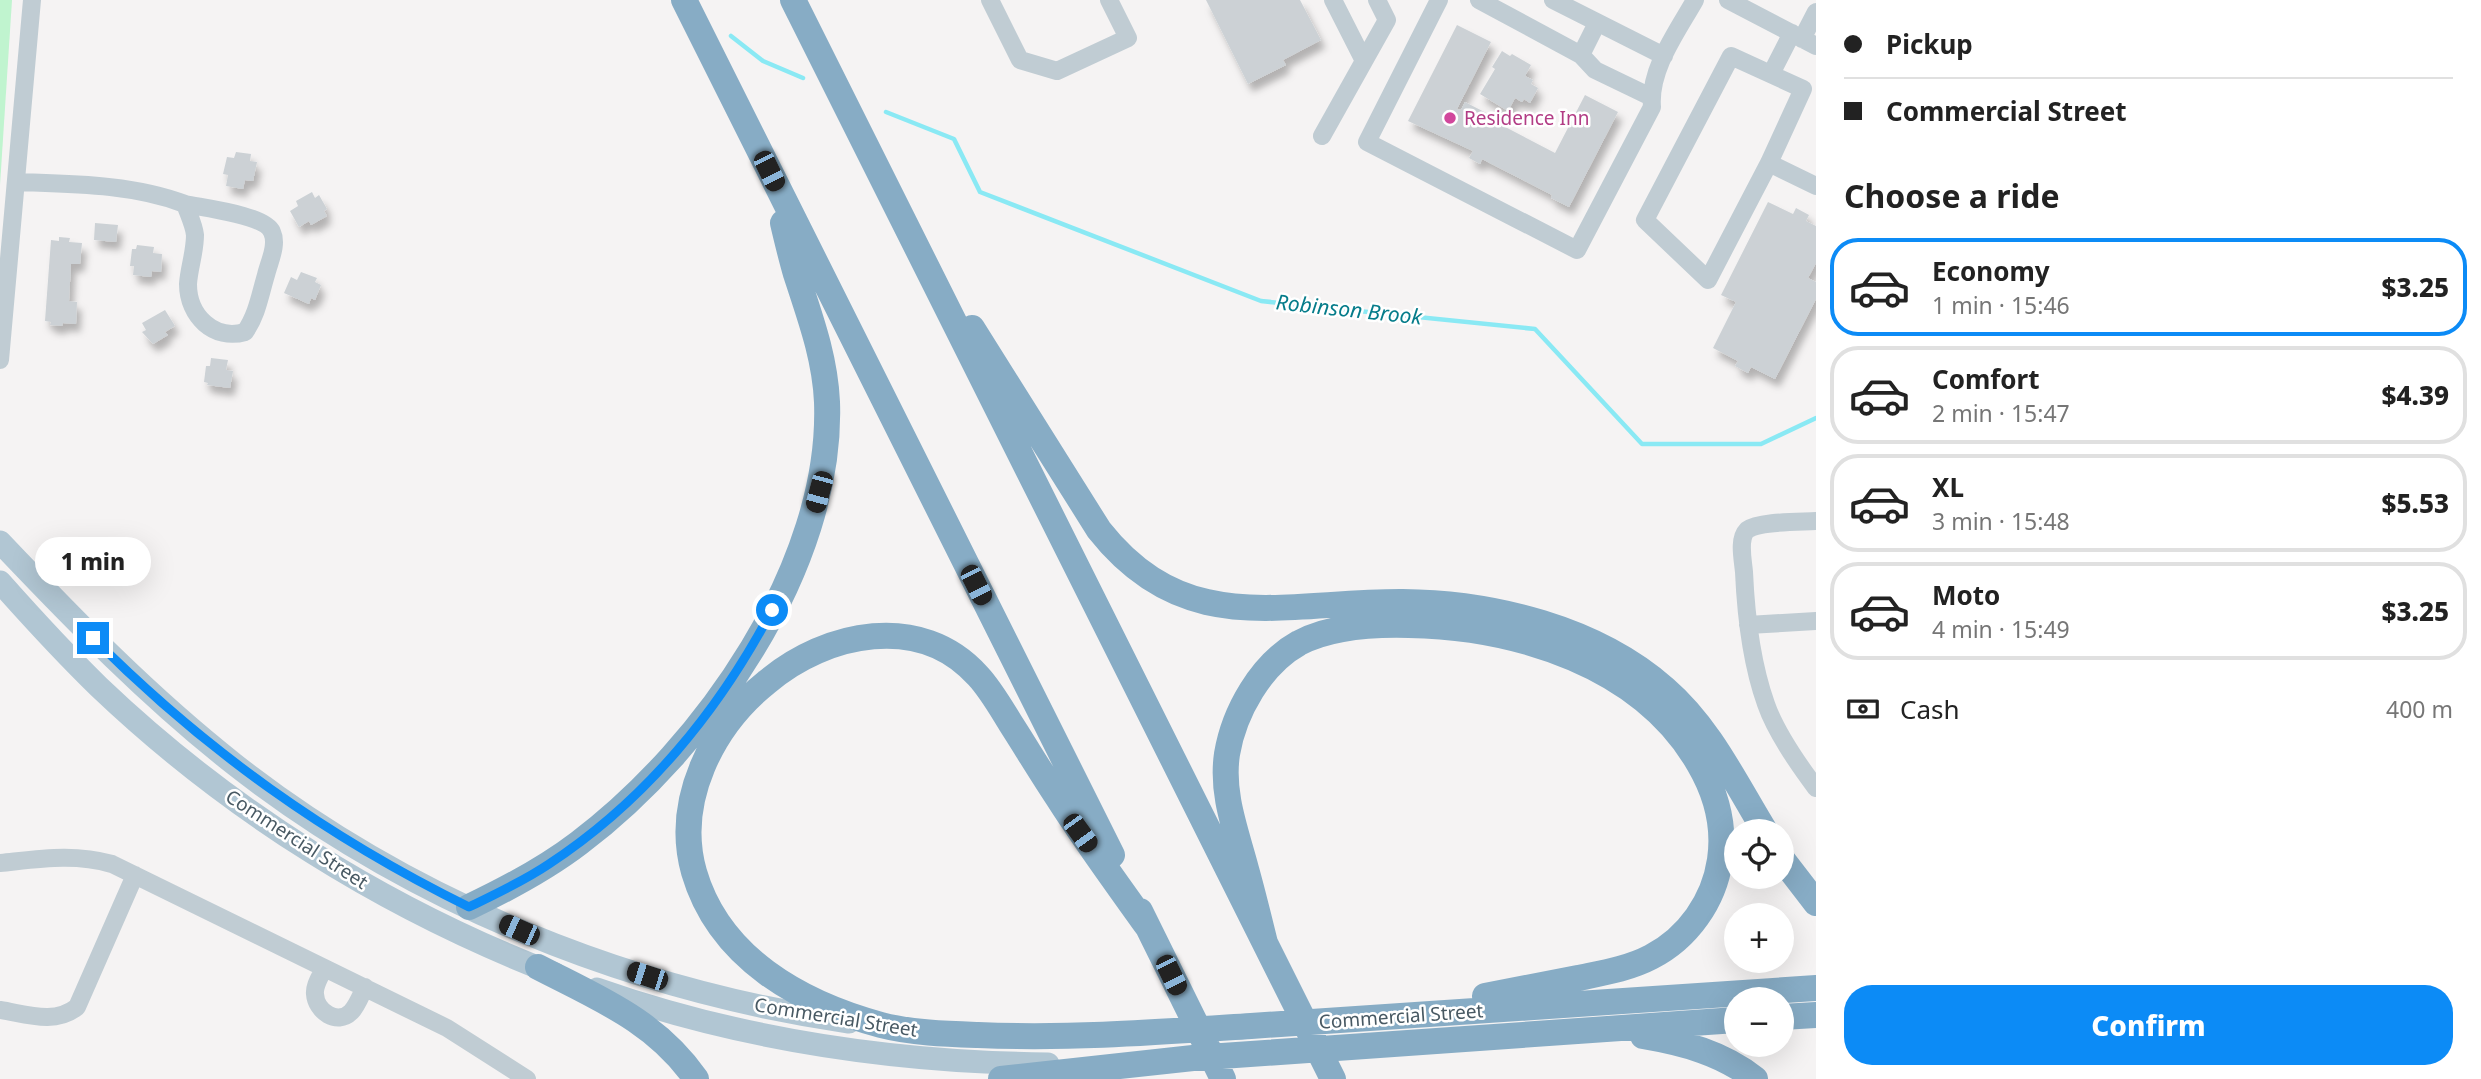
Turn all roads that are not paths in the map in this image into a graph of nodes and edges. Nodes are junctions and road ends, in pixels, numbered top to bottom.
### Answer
1 (32, 0) edge
2 (684, 0) edge
3 (793, 0) edge
4 (989, 0) edge
5 (1109, 0) edge
6 (1333, 0) edge
7 (1377, 0) edge
8 (1439, 0) edge
9 (1479, 0) edge
10 (1553, 0) edge
11 (1695, 0) edge
12 (1728, 0) edge
13 (1816, 12) edge
14 (1597, 23) junction
15 (1803, 40) edge
16 (1581, 55) junction
17 (1664, 56) junction
18 (1364, 61) junction
19 (1771, 74) junction
20 (1810, 93) edge
21 (1651, 97) junction
22 (1322, 136) dead end
23 (1769, 163) junction
24 (769, 171) junction
25 (17, 183) junction
26 (1816, 186) edge
27 (185, 204) junction
28 (916, 247) junction
29 (0, 360) edge
30 (1816, 521) edge
31 (0, 542) edge
32 (0, 582) edge
33 (1816, 621) edge
34 (1748, 625) junction
35 (1816, 788) edge
36 (1758, 819) edge
37 (0, 863) edge
38 (135, 875) junction
39 (1794, 875) edge
40 (1816, 903) edge
41 (469, 907) junction
42 (1147, 926) junction
43 (1265, 943) junction
44 (538, 967) junction
45 (324, 968) junction
46 (365, 987) junction
47 (1816, 988) edge
48 (0, 1010) edge
49 (1816, 1015) edge
50 (1794, 1016) edge
51 (1378, 1018) junction
52 (1724, 1021) edge
53 (887, 1027) junction
54 (1571, 1032) junction
55 (1193, 1058) junction
56 (527, 1079) edge
57 (696, 1079) edge
58 (1001, 1079) edge
59 (1223, 1079) edge
60 (1333, 1079) edge
61 (1755, 1079) edge

1 - 25 street
2 - 24 highway
3 - 28 highway
4 - 5 street
6 - 18 street
7 - 18 street
8 - 21 street
9 - 16 street
10 - 14 street
11 - 17 street
12 - 15 street
13 - 15 street
14 - 16 street
14 - 17 street
15 - 19 street
16 - 21 street
17 - 21 street
18 - 22 street
19 - 20 street
19 - 23 street
20 - 23 street
23 - 26 street
24 - 41 highway
24 - 42 highway
25 - 27 street
25 - 29 street
27 - 27 street
28 - 36 highway
28 - 43 highway
30 - 34 street
31 - 41 main road, Commercial Street
32 - 44 main road, Commercial Street
33 - 34 street
34 - 35 street
37 - 38 street
38 - 45 street
38 - 48 street
39 - 40 highway
41 - 53 main road, Commercial Street
42 - 53 highway
42 - 59 highway
43 - 51 highway
43 - 60 highway
44 - 55 main road, Commercial Street
44 - 57 highway
45 - 46 street
45 - 46 street
46 - 56 street
47 - 51 highway, Commercial Street
49 - 50 highway
51 - 53 highway, Commercial Street
52 - 54 highway, Commercial Street
54 - 55 highway, Commercial Street
54 - 61 highway
55 - 58 highway

